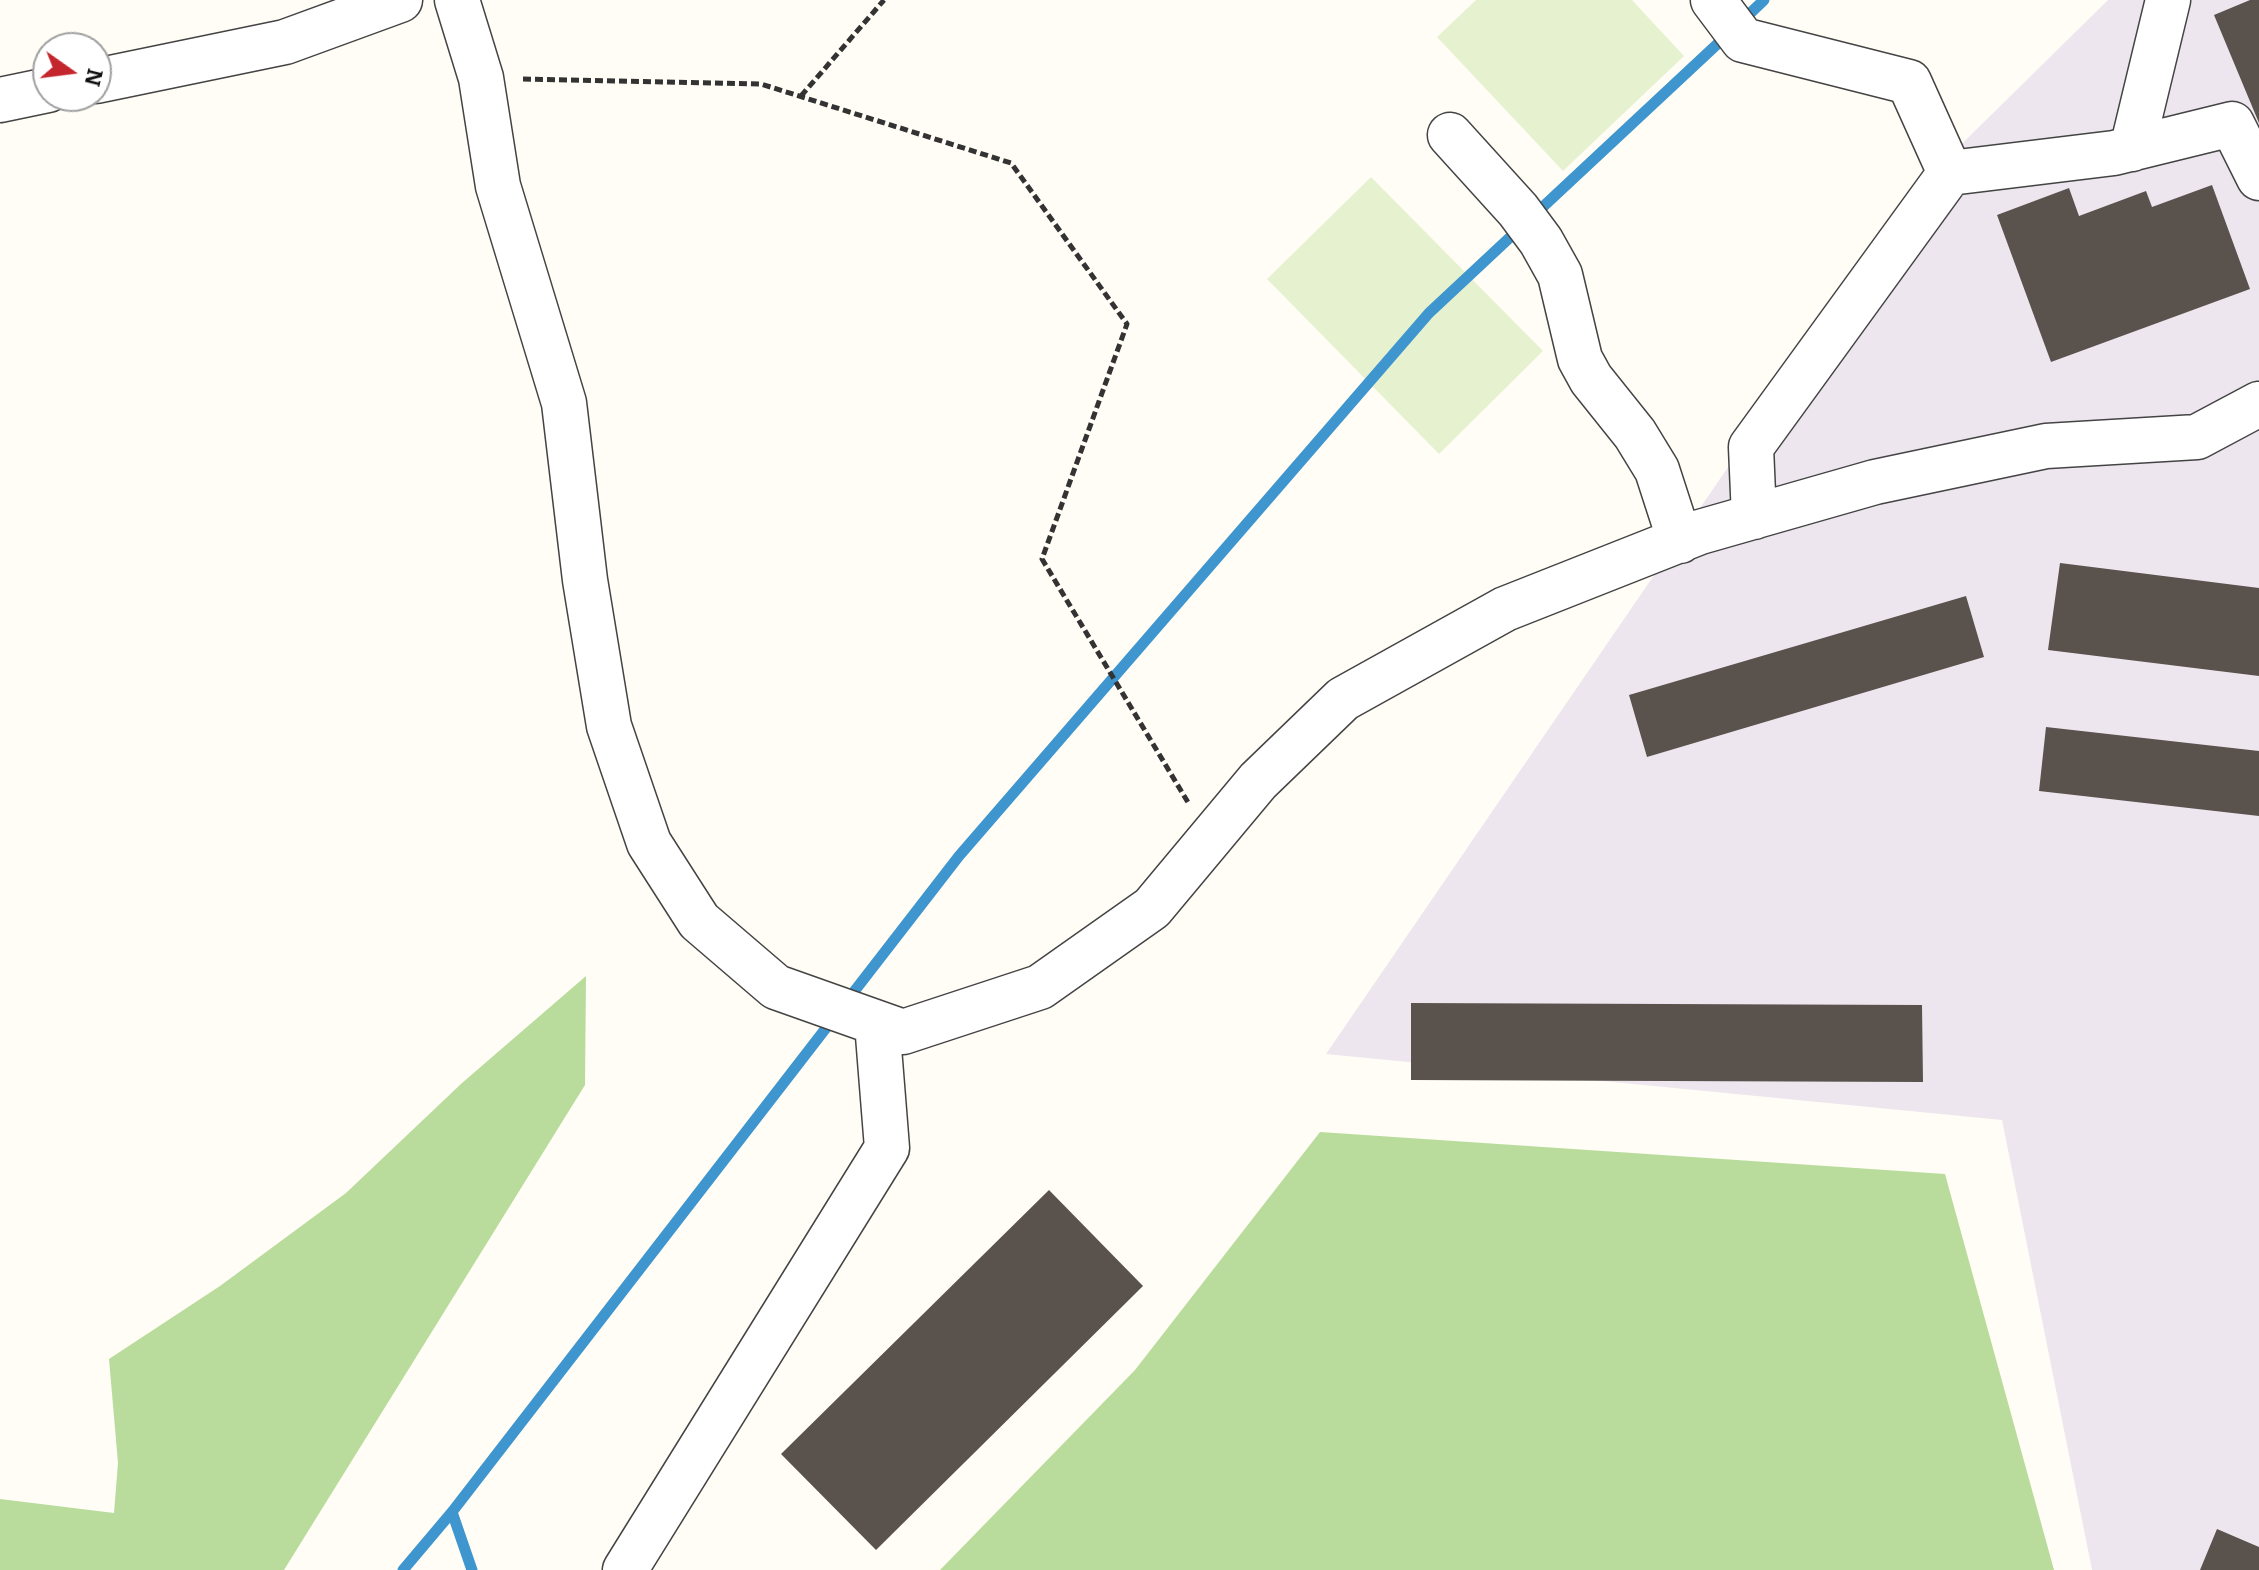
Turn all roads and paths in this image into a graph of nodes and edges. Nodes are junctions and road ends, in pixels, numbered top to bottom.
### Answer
1 (400, 0) edge
2 (457, 0) edge
3 (884, 0) edge
4 (1713, 0) edge
5 (2168, 0) edge
6 (112, 78) edge
7 (481, 78) junction
8 (32, 93) edge
9 (801, 96) junction
10 (0, 100) edge
11 (1450, 135) dead end
12 (2132, 149) junction
13 (1950, 173) junction
14 (2259, 178) edge
15 (2259, 404) edge
16 (1754, 517) junction
17 (1680, 541) junction
18 (1210, 839) junction
19 (877, 1023) junction
20 (625, 1570) edge

1 - 6 street
2 - 7 street
3 - 9 path
4 - 13 street
5 - 12 street
7 - 9 path
7 - 19 street
8 - 10 street
9 - 18 path
11 - 17 street
12 - 13 street
12 - 14 street
13 - 16 street
15 - 16 street
16 - 17 street
17 - 18 street
18 - 19 street
19 - 20 street

